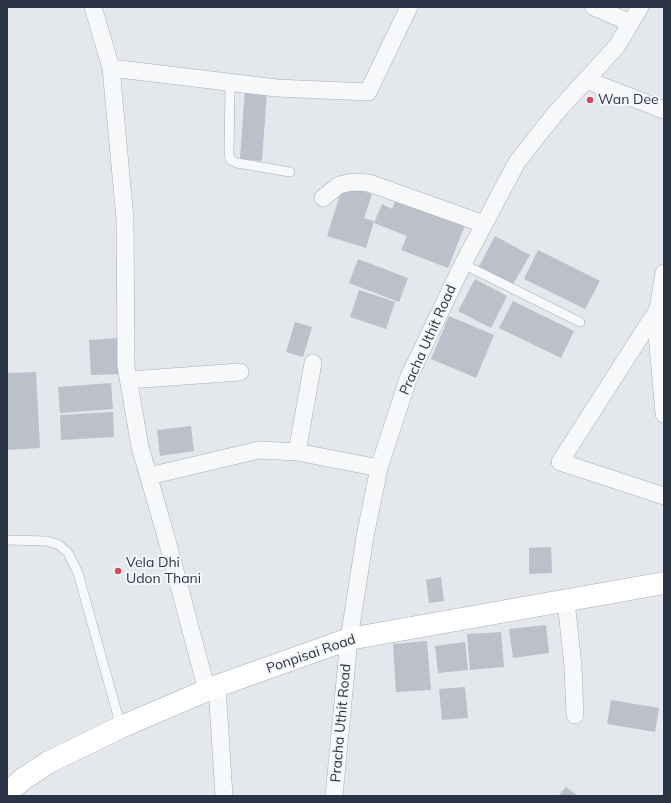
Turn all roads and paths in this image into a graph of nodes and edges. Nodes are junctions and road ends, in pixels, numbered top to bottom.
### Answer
1 (93, 7) edge
2 (409, 7) edge
3 (594, 7) edge
4 (640, 7) edge
5 (631, 23) junction
6 (111, 68) junction
7 (586, 80) junction
8 (230, 83) junction
9 (664, 110) edge
10 (290, 172) dead end
11 (323, 198) dead end
12 (484, 224) junction
13 (463, 264) junction
14 (664, 273) edge
15 (658, 309) junction
16 (580, 322) dead end
17 (313, 363) dead end
18 (240, 372) dead end
19 (129, 380) junction
20 (662, 385) edge
21 (664, 414) edge
22 (297, 452) junction
23 (379, 468) junction
24 (149, 476) junction
25 (664, 496) edge
26 (7, 540) edge
27 (664, 584) edge
28 (566, 600) junction
29 (349, 639) junction
30 (212, 689) junction
31 (575, 715) dead end
32 (121, 727) junction
33 (7, 793) edge
34 (224, 796) edge
35 (334, 796) edge

1 - 6 street
2 - 8 street
3 - 5 street
4 - 5 street, Pracha Uthit Road
5 - 7 street, Pracha Uthit Road
6 - 8 street
6 - 19 street
7 - 9 street
7 - 12 street, Pracha Uthit Road
8 - 10 lane
11 - 12 street
12 - 13 street, Pracha Uthit Road
13 - 16 lane
13 - 23 street, Pracha Uthit Road
14 - 15 street
15 - 20 street
15 - 25 street
17 - 22 street
18 - 19 street
19 - 24 street
20 - 21 street
22 - 23 street
22 - 24 street
23 - 29 street, Pracha Uthit Road
24 - 30 street
26 - 32 lane
27 - 28 street, Ponpisai Road
28 - 29 street, Ponpisai Road
28 - 31 street
29 - 30 street, Ponpisai Road
29 - 35 street, Pracha Uthit Road
30 - 32 street, Ponpisai Road
30 - 34 street
32 - 33 street, Ponpisai Road

